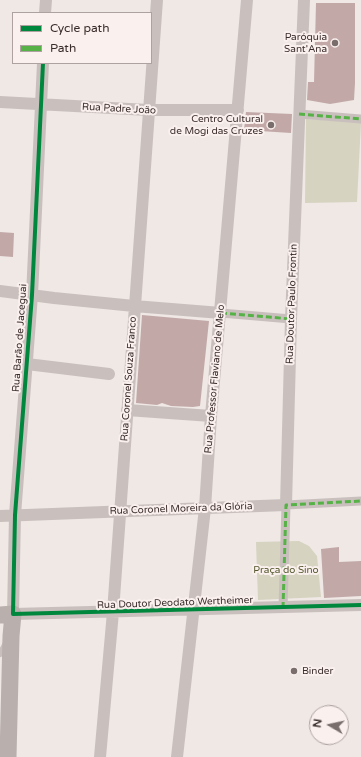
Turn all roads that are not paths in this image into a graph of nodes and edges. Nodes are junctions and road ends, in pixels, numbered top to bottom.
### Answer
1 (46, 0) edge
2 (157, 0) edge
3 (247, 0) edge
4 (304, 0) edge
5 (45, 12) edge
6 (152, 61) edge
7 (43, 64) edge
8 (152, 64) edge
9 (0, 102) edge
10 (41, 105) junction
11 (148, 110) junction
12 (238, 110) junction
13 (299, 114) junction
14 (361, 118) edge
15 (0, 291) edge
16 (32, 295) junction
17 (134, 306) junction
18 (221, 313) junction
19 (291, 319) junction
20 (27, 364) junction
21 (109, 374) dead end
22 (127, 410) junction
23 (211, 416) junction
24 (361, 501) edge
25 (286, 505) junction
26 (205, 508) junction
27 (119, 512) junction
28 (15, 515) junction
29 (0, 516) edge
30 (361, 605) edge
31 (283, 608) junction
32 (194, 610) junction
33 (113, 612) junction
34 (6, 615) edge
35 (11, 636) junction
36 (0, 654) edge
37 (0, 748) edge
38 (7, 757) edge
39 (100, 757) edge
40 (177, 757) edge

1 - 5 street
2 - 6 street, Rua Coronel Souza Franco
3 - 12 street, Rua Professor Flaviano de Melo
4 - 13 street, Rua Doutor Paulo Frontin
7 - 10 street, Rua Barão de Jaceguai
8 - 11 street, Rua Coronel Souza Franco
9 - 10 street, Rua Padre João
10 - 11 street, Rua Padre João
10 - 16 street, Rua Barão de Jaceguai
11 - 12 street, Rua Padre João
11 - 17 street, Rua Coronel Souza Franco
12 - 18 street, Rua Professor Flaviano de Melo
13 - 14 street
13 - 19 street, Rua Doutor Paulo Frontin
15 - 16 street
16 - 17 street
16 - 20 street, Rua Barão de Jaceguai
17 - 18 street
17 - 22 street, Rua Coronel Souza Franco
18 - 19 street
18 - 23 street, Rua Professor Flaviano de Melo
19 - 25 street, Rua Doutor Paulo Frontin
20 - 21 street
20 - 28 street, Rua Barão de Jaceguai
22 - 23 street
22 - 27 street, Rua Coronel Souza Franco
23 - 26 street, Rua Professor Flaviano de Melo
24 - 25 street, Rua Coronel Moreira da Glória
25 - 26 street, Rua Coronel Moreira da Glória
25 - 31 street, Rua Doutor Paulo Frontin
26 - 27 street, Rua Coronel Moreira da Glória
26 - 32 street, Rua Professor Flaviano de Melo
27 - 28 street, Rua Coronel Moreira da Glória
27 - 33 street, Rua Coronel Souza Franco
28 - 29 street, Rua Coronel Moreira da Glória
28 - 34 street, Rua Barão de Jaceguai
30 - 31 street, Rua Doutor Deodato Wertheimer
31 - 32 street, Rua Doutor Deodato Wertheimer
32 - 33 street, Rua Doutor Deodato Wertheimer
32 - 40 street, Rua Professor Flaviano de Melo
33 - 34 street, Rua Doutor Deodato Wertheimer
33 - 39 street, Rua Coronel Souza Franco
34 - 35 main road
35 - 36 lane
35 - 38 main road
37 - 38 lane

